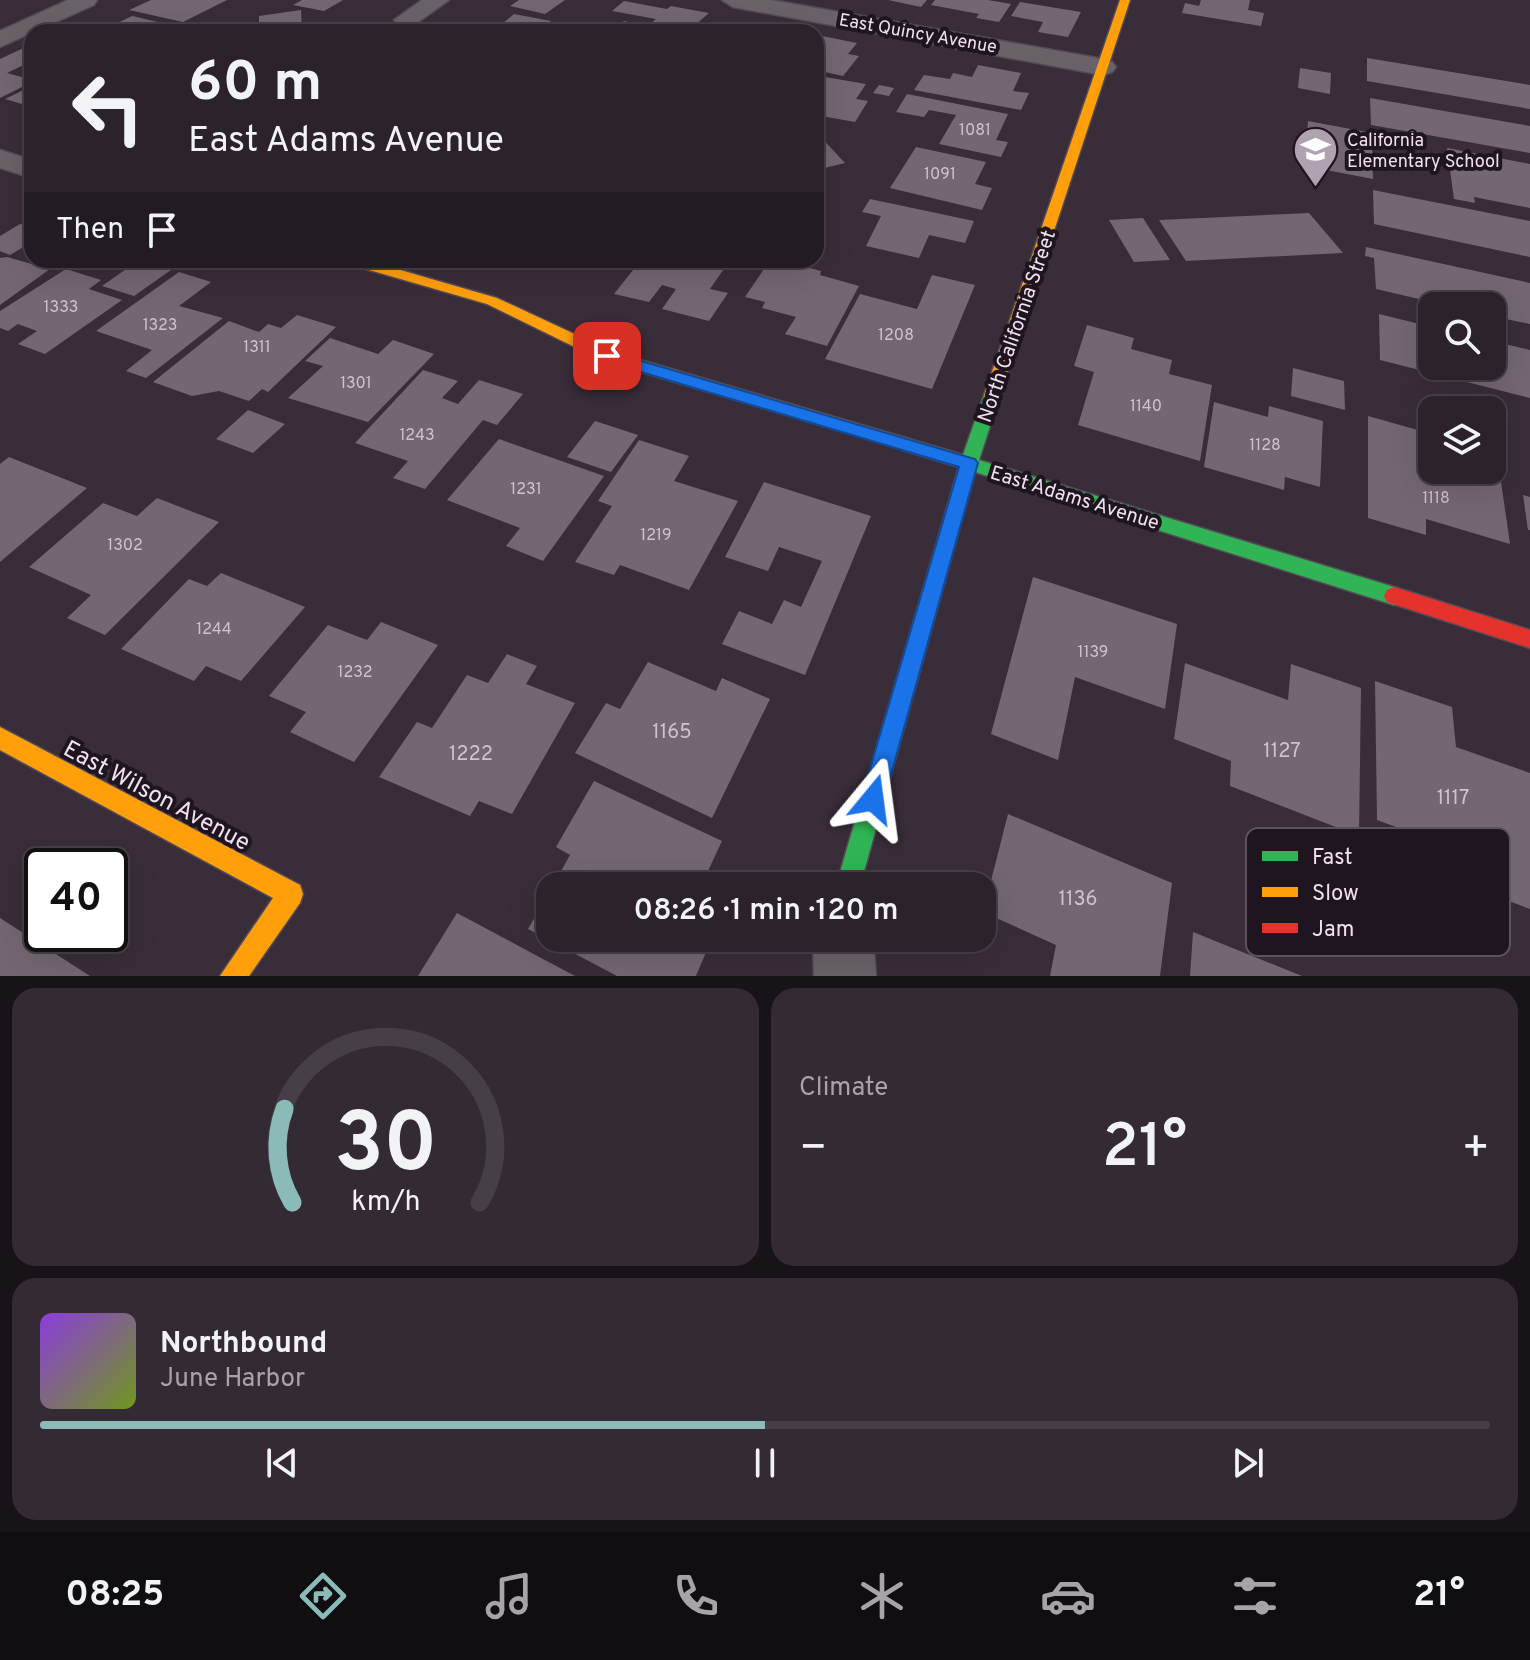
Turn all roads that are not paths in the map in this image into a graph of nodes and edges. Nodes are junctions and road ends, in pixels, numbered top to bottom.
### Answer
1 (86, 0) edge
2 (438, 0) edge
3 (733, 0) edge
4 (1125, 0) edge
5 (406, 20) dead end
6 (34, 24) edge
7 (821, 24) edge
8 (824, 25) edge
9 (24, 29) edge
10 (0, 40) edge
11 (1103, 67) junction
12 (0, 159) edge
13 (24, 166) edge
14 (378, 268) edge
15 (969, 463) junction
16 (1530, 639) edge
17 (0, 738) edge
18 (852, 872) edge
19 (844, 952) edge
20 (233, 976) edge
21 (845, 976) edge

1 - 6 street
2 - 5 street
3 - 7 street, East Quincy Avenue
4 - 11 street, North California Street
8 - 11 street, East Quincy Avenue
9 - 10 street
11 - 15 street, North California Street
12 - 13 street
14 - 15 street, East Adams Avenue
15 - 16 street, East Adams Avenue
15 - 18 street, North California Street
17 - 20 street, East Wilson Avenue
19 - 21 street

